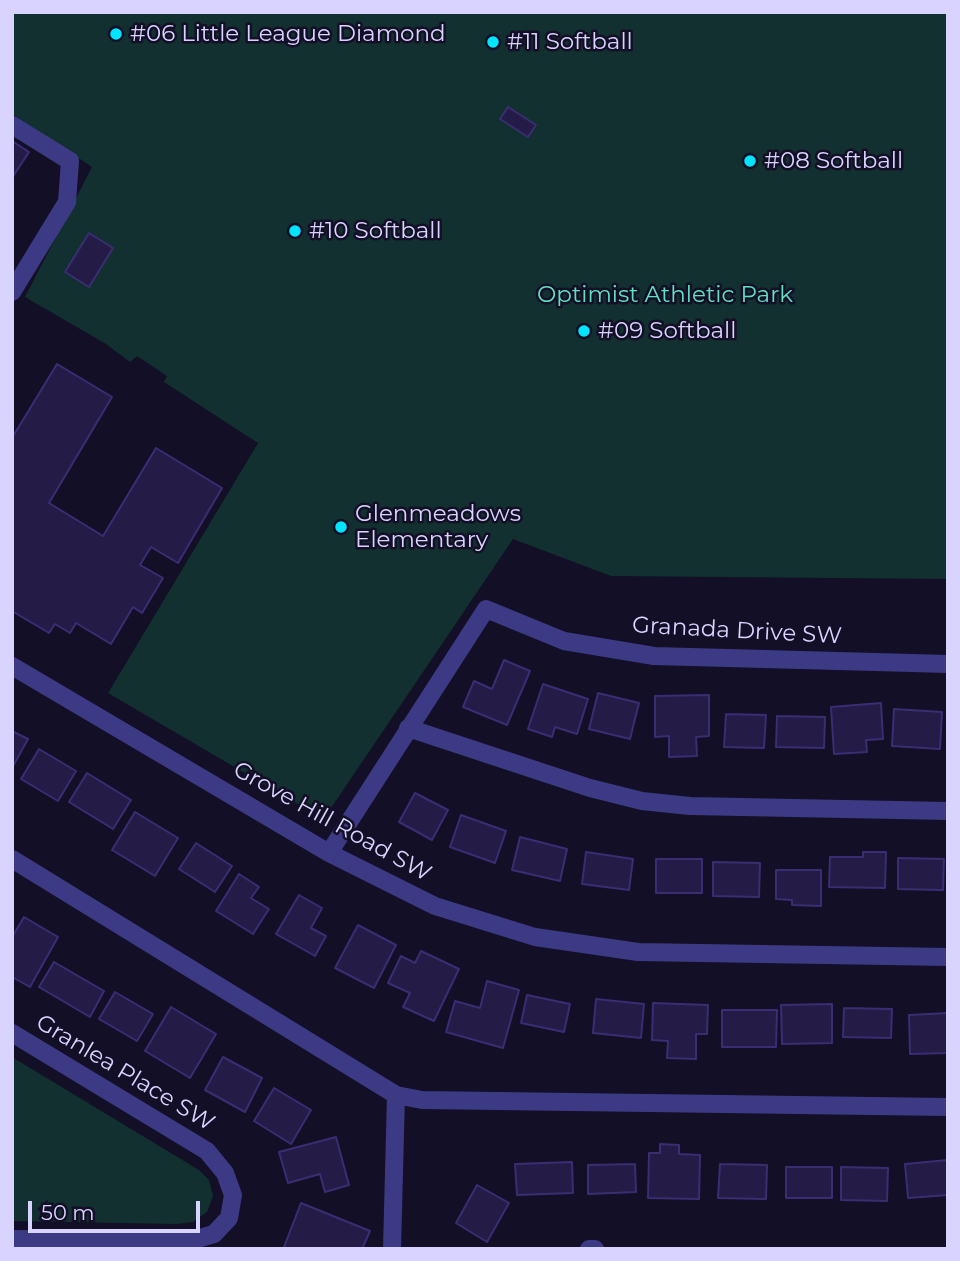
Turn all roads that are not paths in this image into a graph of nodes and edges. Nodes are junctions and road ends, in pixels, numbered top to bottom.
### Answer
1 (12, 125) edge
2 (12, 292) edge
3 (948, 664) edge
4 (12, 666) edge
5 (408, 728) junction
6 (948, 811) edge
7 (329, 853) junction
8 (12, 859) edge
9 (948, 957) edge
10 (12, 1033) edge
11 (396, 1095) junction
12 (948, 1107) edge
13 (12, 1239) edge
14 (391, 1249) edge
15 (589, 1249) edge
16 (595, 1249) edge

1 - 2 street
3 - 5 street, Granada Drive SW
4 - 7 street, Grove Hill Road SW
5 - 6 street
5 - 7 street, Granada Drive SW
7 - 9 street, Grove Hill Road SW
8 - 11 street
10 - 13 street, Granlea Place SW
11 - 12 street
11 - 14 street
15 - 16 street

